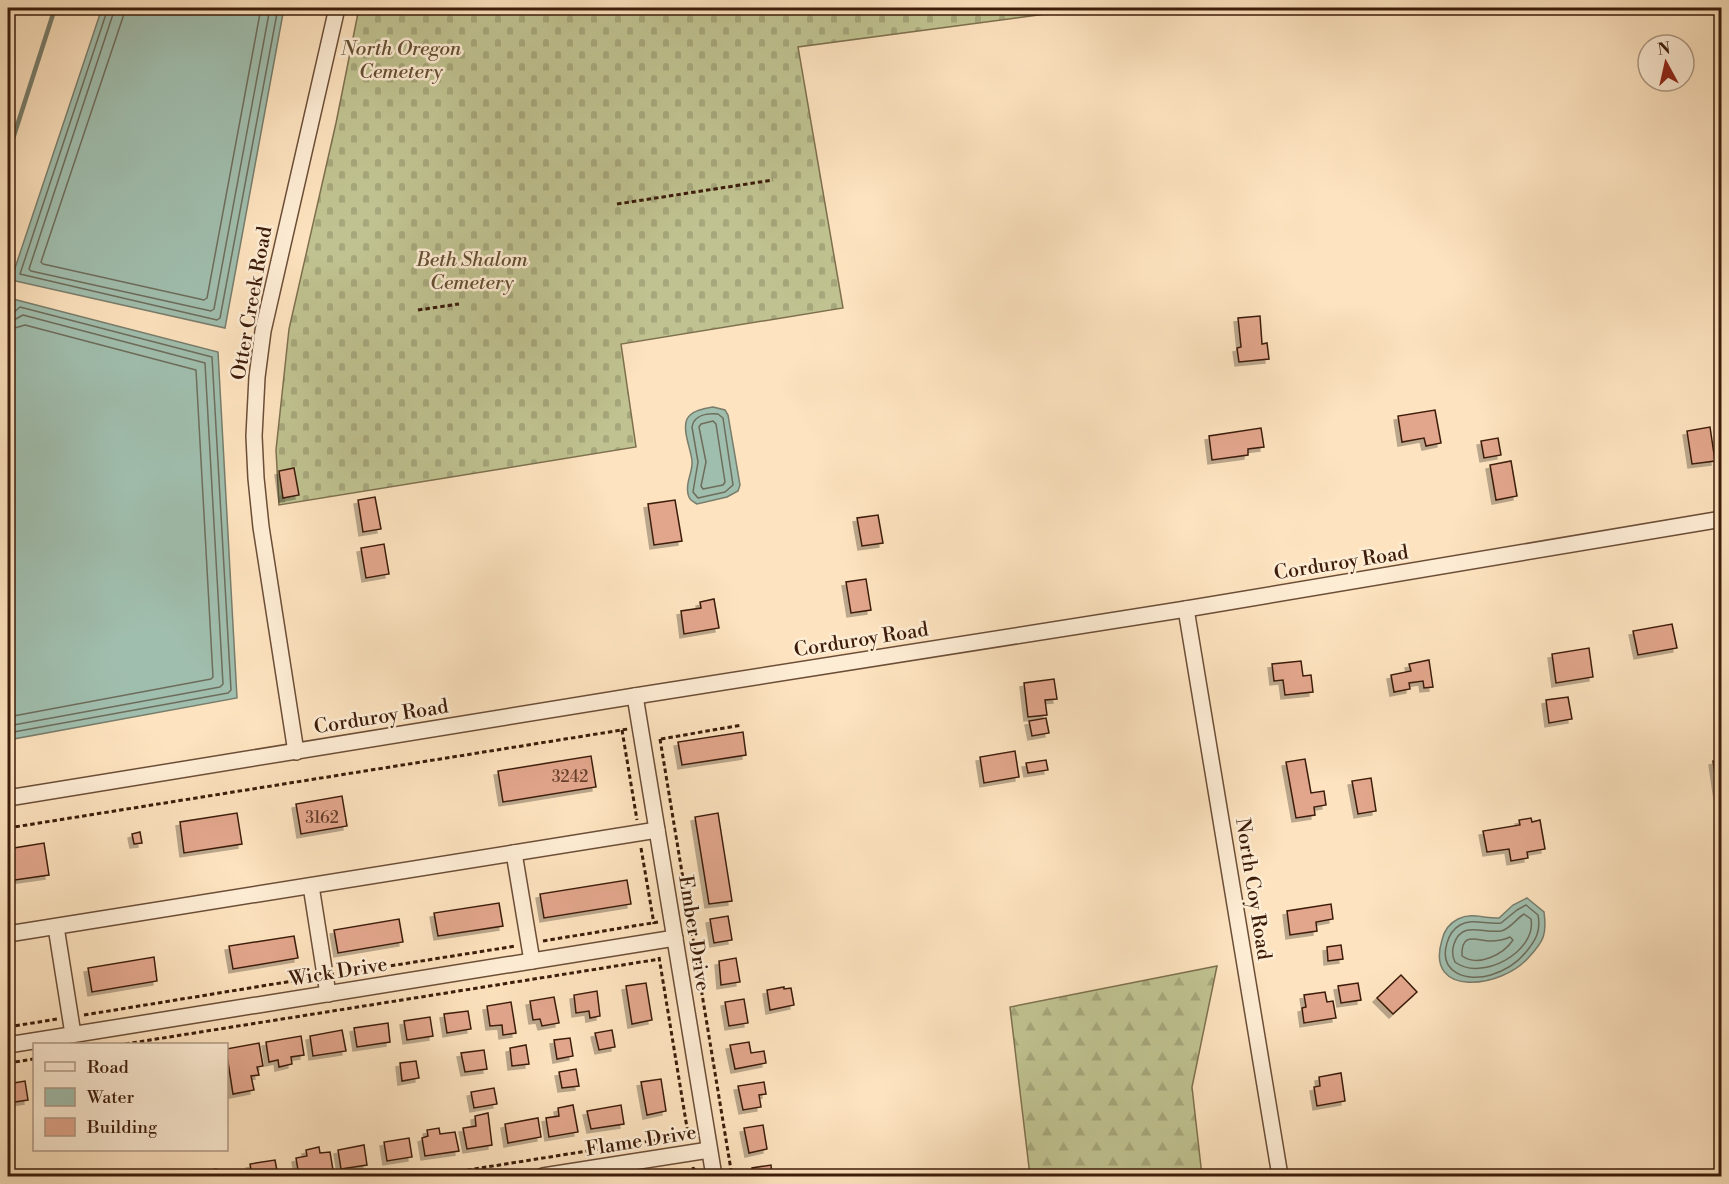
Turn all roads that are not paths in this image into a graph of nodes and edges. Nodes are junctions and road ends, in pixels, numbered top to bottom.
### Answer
1 (337, 8) edge
2 (1722, 519) edge
3 (1186, 609) junction
4 (635, 696) junction
5 (296, 752) junction
6 (8, 798) edge
7 (657, 830) junction
8 (514, 853) junction
9 (311, 886) junction
10 (56, 927) junction
11 (8, 934) edge
12 (675, 938) junction
13 (532, 961) junction
14 (328, 994) junction
15 (73, 1034) junction
16 (8, 1045) edge
17 (709, 1150) junction
18 (713, 1173) edge
19 (543, 1176) edge
20 (1280, 1176) edge

1 - 5 street, Otter Creek Road
2 - 3 street, Corduroy Road
3 - 4 street, Corduroy Road
3 - 20 street, North Coy Road
4 - 5 street, Corduroy Road
4 - 7 street, Ember Drive
5 - 6 street, Corduroy Road
7 - 8 street
7 - 12 street, Ember Drive
8 - 9 street
8 - 13 street
9 - 10 street
9 - 14 street
10 - 11 street
10 - 15 street
12 - 13 street, Wick Drive
12 - 17 street, Ember Drive
13 - 14 street, Wick Drive
14 - 15 street, Wick Drive
15 - 16 street, Wick Drive
17 - 18 street, Ember Drive
17 - 19 street, Flame Drive

